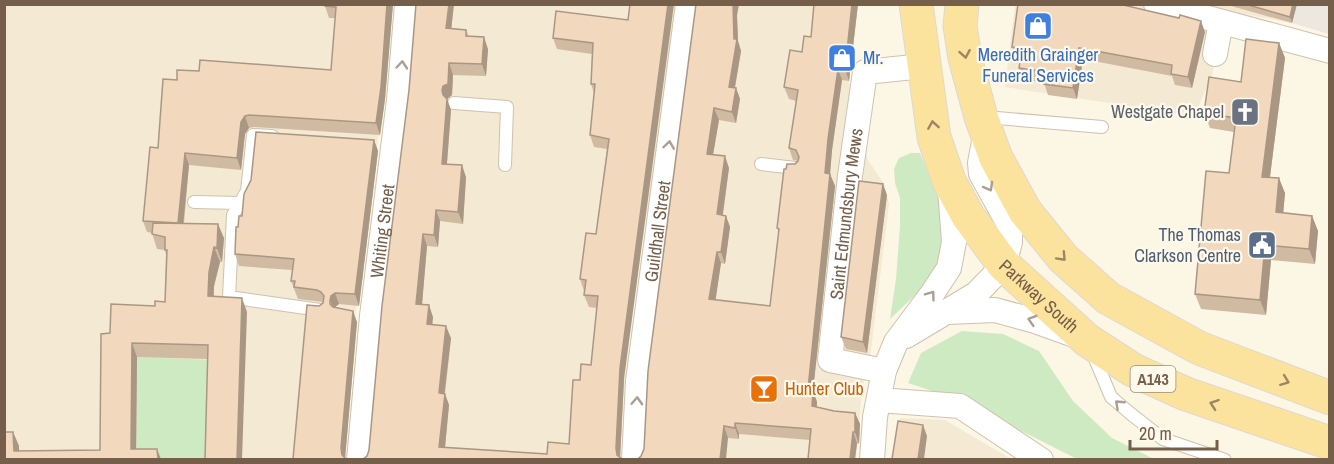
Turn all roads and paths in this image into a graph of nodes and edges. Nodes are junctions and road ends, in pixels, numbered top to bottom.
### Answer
1 (407, 4) edge
2 (688, 4) edge
3 (916, 4) edge
4 (962, 4) edge
5 (1156, 4) edge
6 (1221, 22) junction
7 (1329, 51) edge
8 (1215, 54) dead end
9 (924, 66) junction
10 (454, 103) dead end
11 (983, 124) junction
12 (1102, 127) dead end
13 (288, 137) edge
14 (761, 164) dead end
15 (505, 165) dead end
16 (795, 168) edge
17 (949, 181) junction
18 (194, 202) dead end
19 (240, 203) junction
20 (1004, 265) junction
21 (320, 310) edge
22 (945, 312) junction
23 (1088, 340) junction
24 (896, 342) junction
25 (885, 371) junction
26 (1329, 398) edge
27 (879, 400) junction
28 (1329, 443) edge
29 (359, 459) edge
30 (634, 459) edge
31 (872, 459) edge
32 (1041, 459) edge
33 (1225, 459) edge

29 -> 1 street, Whiting Street
30 -> 2 street, Guildhall Street
3 - 9 main road, Parkway South / A143
4 -> 11 main road, A143
5 - 6 street
6 - 7 street
6 - 8 street
17 -> 9 main road, Parkway South / A143
9 - 25 street, Saint Edmundsbury Mews
10 - 15 lane
11 - 12 lane
11 -> 20 street
11 -> 26 main road, A143
13 - 19 lane
14 - 16 lane
17 - 20 main road, Parkway South / A143
24 -> 17 street
18 - 19 lane
19 - 21 lane
20 - 22 street
20 - 23 main road, Parkway South / A143
23 -> 22 street
22 - 24 street
28 -> 23 main road, Parkway South / A143
33 -> 23 lane
24 - 25 street
25 - 27 street
27 - 31 street
27 - 32 street

